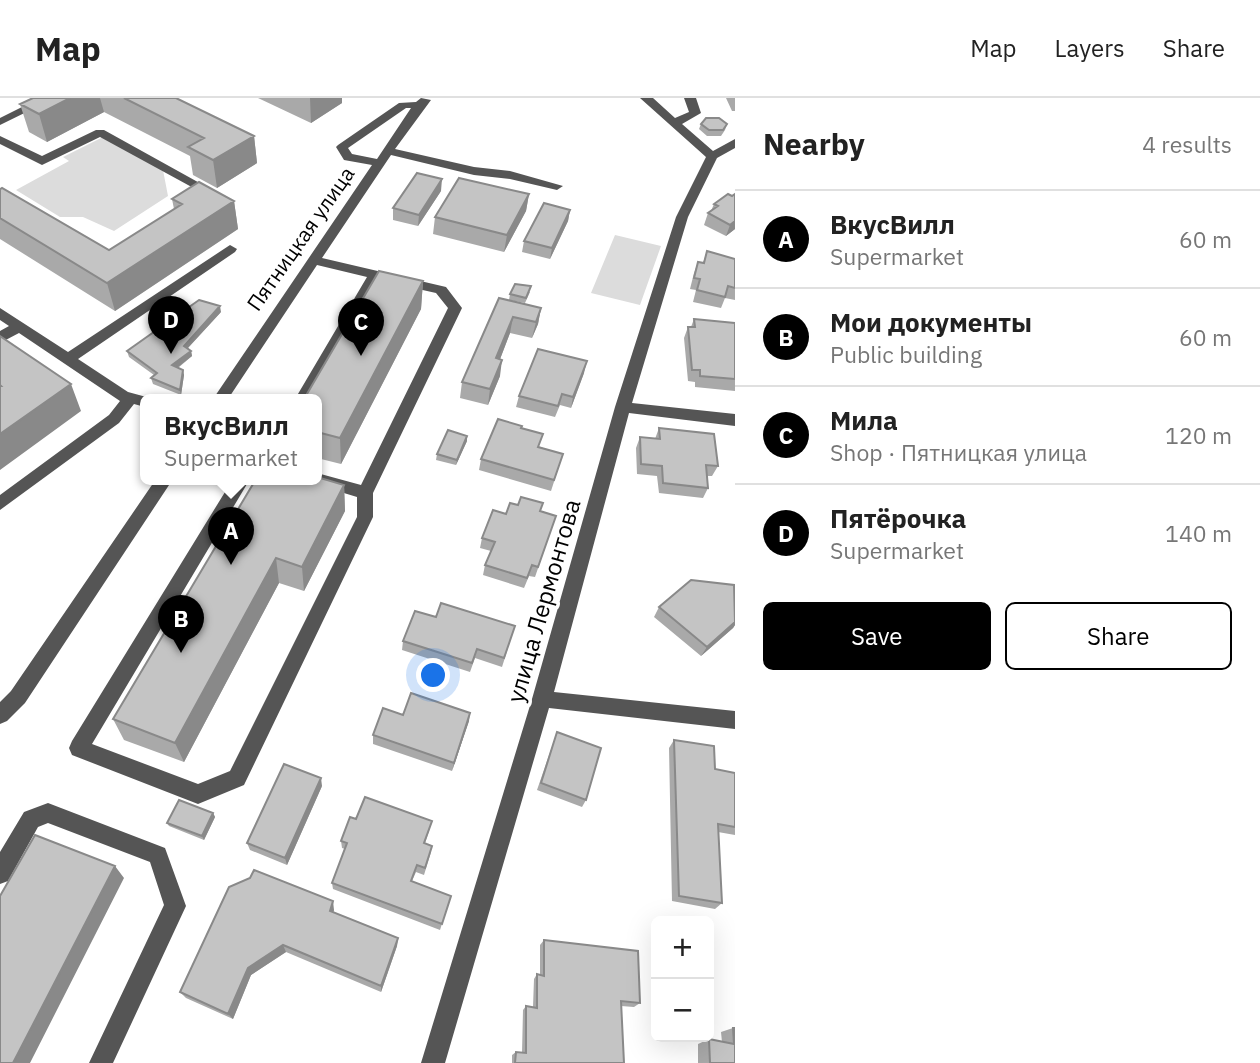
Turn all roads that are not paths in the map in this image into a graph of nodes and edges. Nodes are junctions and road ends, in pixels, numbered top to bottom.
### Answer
1 (16, 98) edge
2 (49, 98) edge
3 (646, 98) edge
4 (690, 98) edge
5 (423, 101) edge
6 (32, 106) junction
7 (0, 122) edge
8 (674, 123) junction
9 (0, 139) edge
10 (735, 143) edge
11 (390, 151) junction
12 (712, 156) junction
13 (381, 163) junction
14 (557, 186) dead end
15 (186, 205) edge
16 (230, 249) dead end
17 (313, 260) junction
18 (374, 274) junction
19 (0, 313) edge
20 (19, 326) junction
21 (0, 338) edge
22 (68, 359) junction
23 (223, 394) edge
24 (305, 394) edge
25 (138, 400) edge
26 (623, 407) junction
27 (735, 420) edge
28 (322, 480) edge
29 (161, 485) edge
30 (238, 485) edge
31 (365, 493) junction
32 (0, 504) edge
33 (542, 699) junction
34 (0, 715) edge
35 (735, 720) edge
36 (0, 873) edge
37 (102, 1063) edge
38 (433, 1063) edge

1 - 6 street
2 - 6 street
3 - 8 street
4 - 8 street
5 - 11 street, Пятницкая улица
5 - 13 street
6 - 7 street
8 - 12 street
9 - 15 street
10 - 12 street
11 - 13 street, Пятницкая улица
11 - 14 street
12 - 26 street, улица Лермонтова
13 - 17 street, Пятницкая улица
16 - 22 street
17 - 18 street
17 - 23 street, Пятницкая улица
18 - 24 street
18 - 31 street
19 - 20 street
20 - 21 street
20 - 22 street
22 - 25 street
25 - 32 street
26 - 27 street
26 - 33 street, улица Лермонтова
28 - 31 street
29 - 34 street
30 - 31 street
33 - 35 street
33 - 38 street, улица Лермонтова
36 - 37 street

